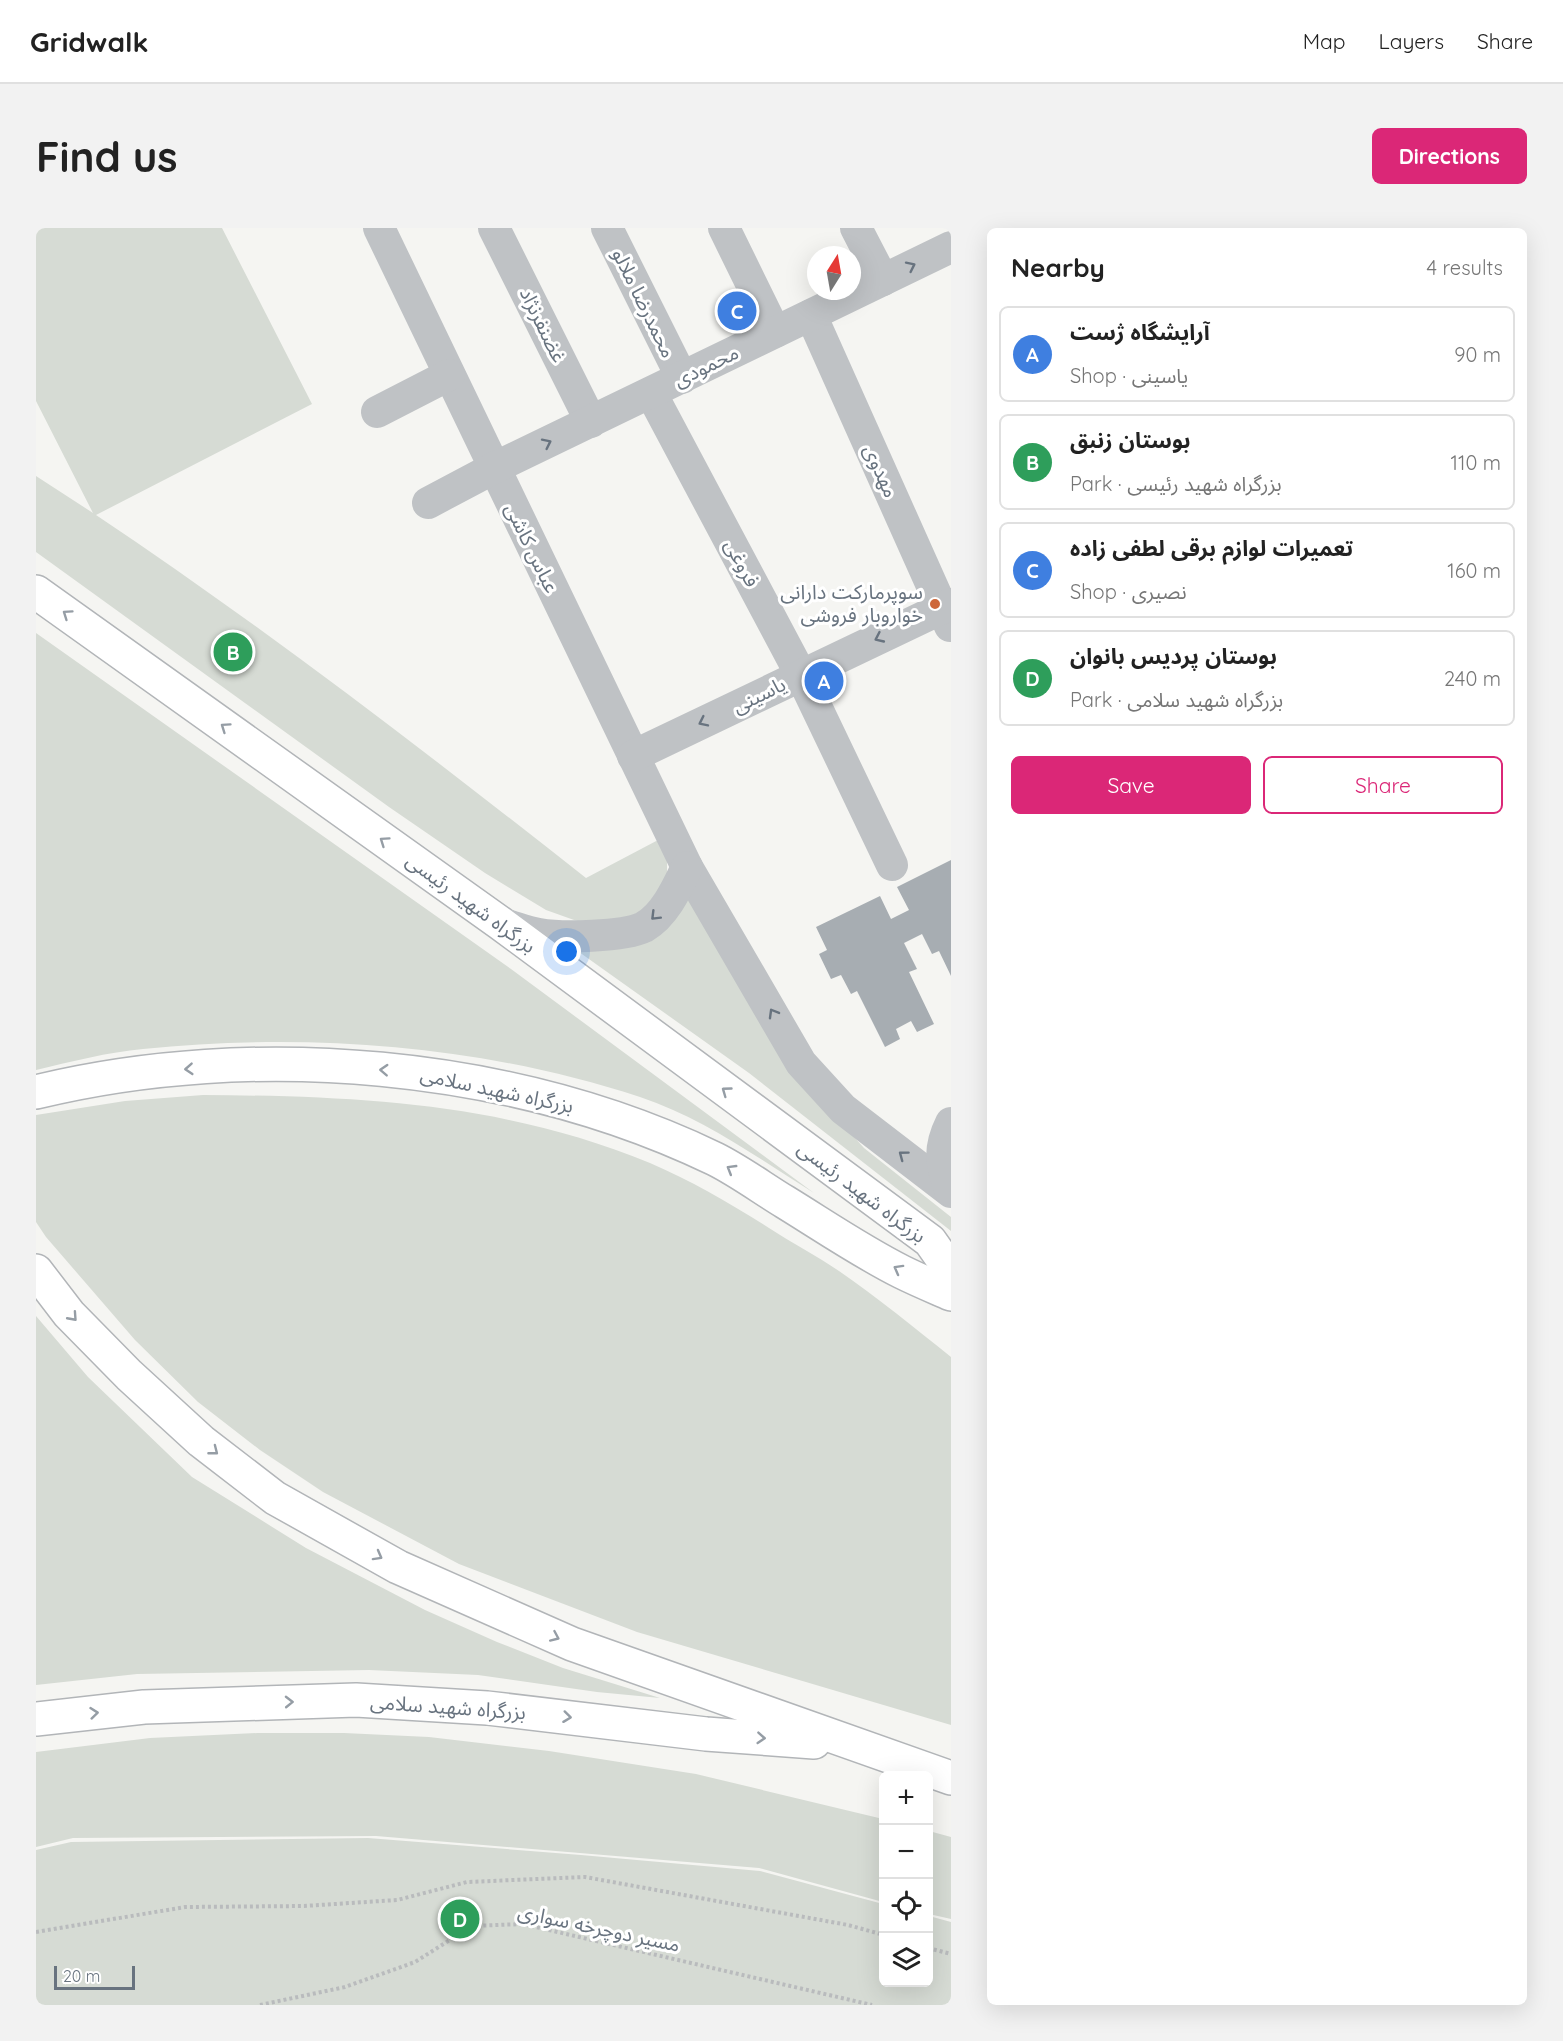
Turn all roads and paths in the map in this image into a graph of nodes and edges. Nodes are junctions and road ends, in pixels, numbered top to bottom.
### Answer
1 (379, 228) edge
2 (495, 228) edge
3 (607, 228) edge
4 (724, 228) edge
5 (856, 228) edge
6 (950, 251) edge
7 (883, 280) junction
8 (811, 315) junction
9 (776, 332) junction
10 (449, 375) junction
11 (682, 378) junction
12 (651, 393) junction
13 (377, 412) dead end
14 (591, 422) junction
15 (494, 468) junction
16 (428, 503) dead end
17 (36, 592) edge
18 (948, 613) edge
19 (801, 675) junction
20 (633, 756) junction
21 (892, 865) dead end
22 (687, 867) junction
23 (500, 923) junction
24 (36, 1092) edge
25 (951, 1123) edge
26 (950, 1191) edge
27 (36, 1271) edge
28 (951, 1271) edge
29 (951, 1294) edge
30 (36, 1719) edge
31 (859, 1746) junction
32 (951, 1778) edge
33 (36, 1932) edge
34 (879, 1934) edge
35 (933, 1949) edge
36 (951, 1954) edge
37 (260, 2005) edge
38 (872, 2005) edge

1 - 10 street, عباس کاشی
2 - 14 street, غضنفرنژاد
3 - 11 street, محمدرضا ملالو
4 - 9 street
5 - 7 street
7 -> 6 street, محمودی
7 - 8 street, محمودی
8 - 9 street, محمودی
8 - 18 street, مهدوی
9 - 11 street, محمودی
10 - 13 street
10 - 15 street, عباس کاشی
11 - 12 street, محمودی
12 - 14 street, محمودی
12 - 19 street, فروغی
15 -> 14 street, محمودی
15 - 16 street, محمودی
15 - 20 street, عباس کاشی
23 -> 17 highway, بزرگراه شهید رئیسی
18 -> 19 street, یاسینی
19 -> 20 street, یاسینی
19 - 21 street, فروغی
20 - 22 street, عباس کاشی
22 -> 23 street
26 -> 22 street, عباس کاشی
28 -> 23 highway, بزرگراه شهید رئیسی
29 -> 24 highway, بزرگراه شهید سلامی
25 - 26 street
27 -> 31 highway
30 -> 31 highway, بزرگراه شهید سلامی
31 - 32 highway
33 - 34 path
35 - 36 path
37 - 38 path, مسیر دوچرخه سواری

